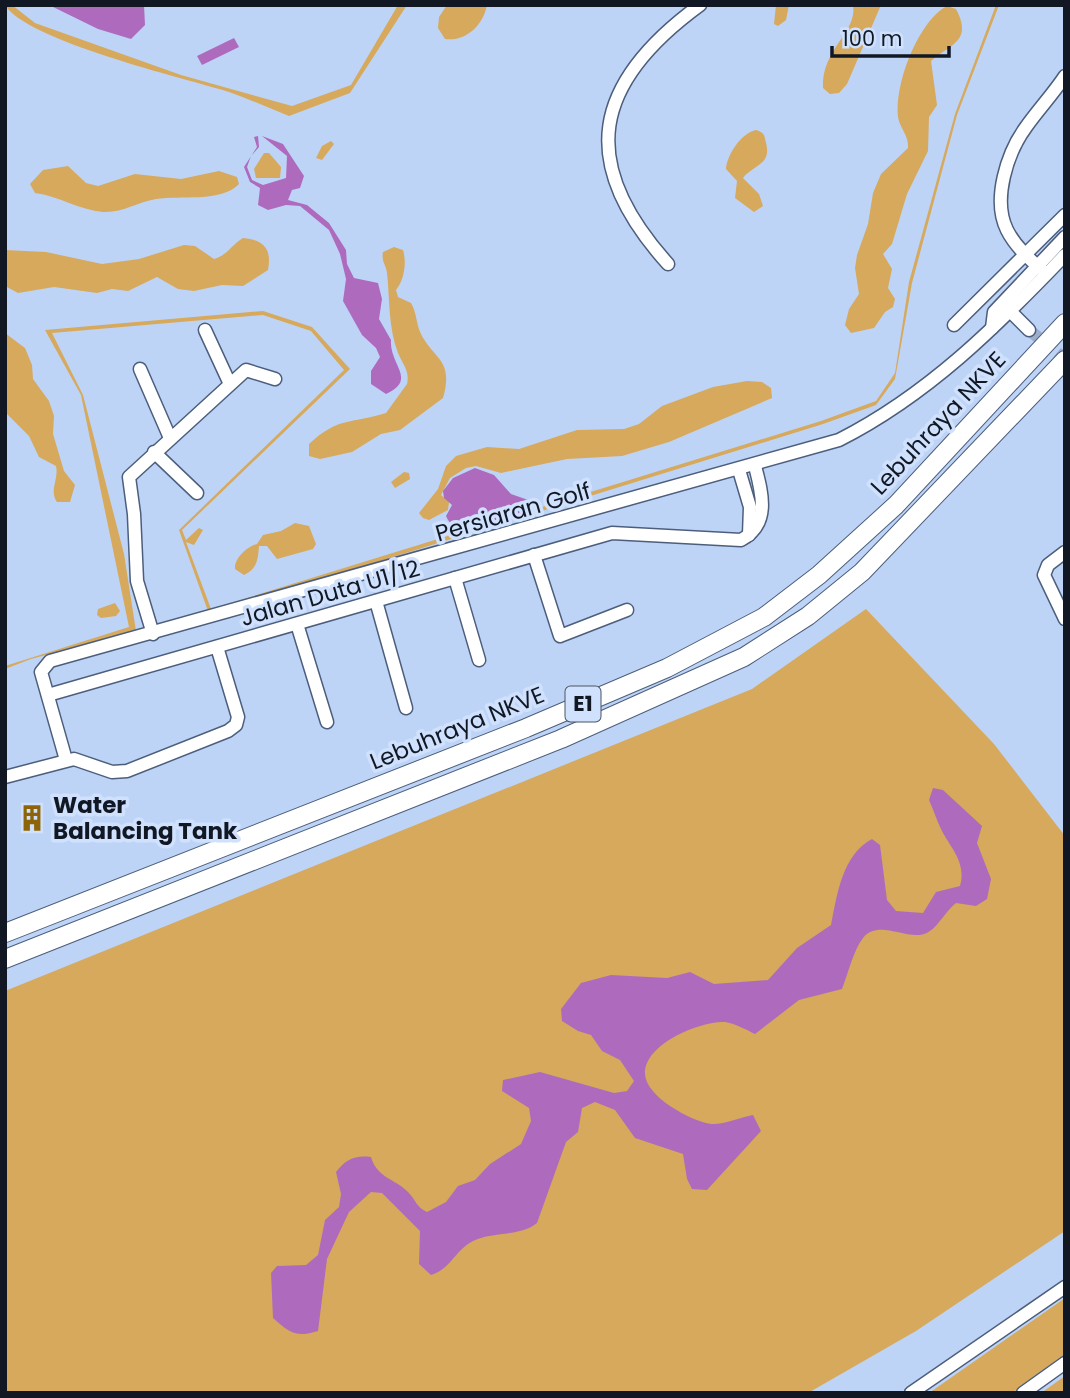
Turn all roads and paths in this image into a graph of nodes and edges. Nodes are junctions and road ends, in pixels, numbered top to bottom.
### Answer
1 (701, 5) edge
2 (1065, 76) edge
3 (1065, 215) edge
4 (1065, 237) edge
5 (1025, 255) junction
6 (1065, 255) edge
7 (668, 264) dead end
8 (1042, 270) junction
9 (1007, 308) junction
10 (1065, 323) edge
11 (954, 325) dead end
12 (205, 330) dead end
13 (1029, 330) tunnel mouth
14 (1065, 360) edge
15 (140, 369) dead end
16 (275, 379) dead end
17 (229, 382) junction
18 (170, 438) junction
19 (155, 452) junction
20 (792, 454) junction
21 (755, 466) junction
22 (739, 470) junction
23 (709, 479) junction
24 (759, 482) junction
25 (745, 488) junction
26 (197, 493) dead end
27 (756, 506) junction
28 (1065, 552) edge
29 (534, 555) junction
30 (456, 578) junction
31 (376, 601) junction
32 (627, 610) dead end
33 (1065, 619) edge
34 (297, 624) junction
35 (153, 634) junction
36 (217, 647) junction
37 (479, 660) dead end
38 (48, 695) junction
39 (406, 708) dead end
40 (327, 722) dead end
41 (65, 760) junction
42 (5, 776) edge
43 (5, 933) edge
44 (5, 959) edge
45 (1065, 1287) edge
46 (1065, 1363) edge
47 (911, 1393) edge
48 (1023, 1393) edge

1 - 7 street
2 - 5 street
3 - 5 street
4 - 8 street, Persiaran Golf
5 - 8 street
5 - 11 street
6 - 8 street, Persiaran Golf
8 - 9 street, Persiaran Golf
9 - 13 street
9 - 20 street, Persiaran Golf
10 - 43 highway, Lebuhraya NKVE / E1
12 - 17 street
14 - 44 highway, E1
15 - 18 street
16 - 17 street
17 - 18 street
18 - 19 street
19 - 26 street
19 - 35 street
20 - 21 street, Persiaran Golf
20 - 24 street
21 - 22 street, Persiaran Golf
21 - 24 street
22 - 23 street, Persiaran Golf
22 - 25 street
23 - 25 street
23 - 35 street, Persiaran Golf
24 - 27 street
25 - 27 street
27 - 29 street, Jalan Duta U1/12
28 - 33 street
29 - 30 street, Jalan Duta U1/12
29 - 32 street
30 - 31 street, Jalan Duta U1/12
30 - 37 street
31 - 34 street, Jalan Duta U1/12
31 - 39 street
34 - 36 street, Jalan Duta U1/12
34 - 40 street
35 - 38 street, Persiaran Golf
36 - 38 street, Jalan Duta U1/12
36 - 41 street
38 - 41 street
41 - 42 street
45 - 47 street
46 - 48 street

